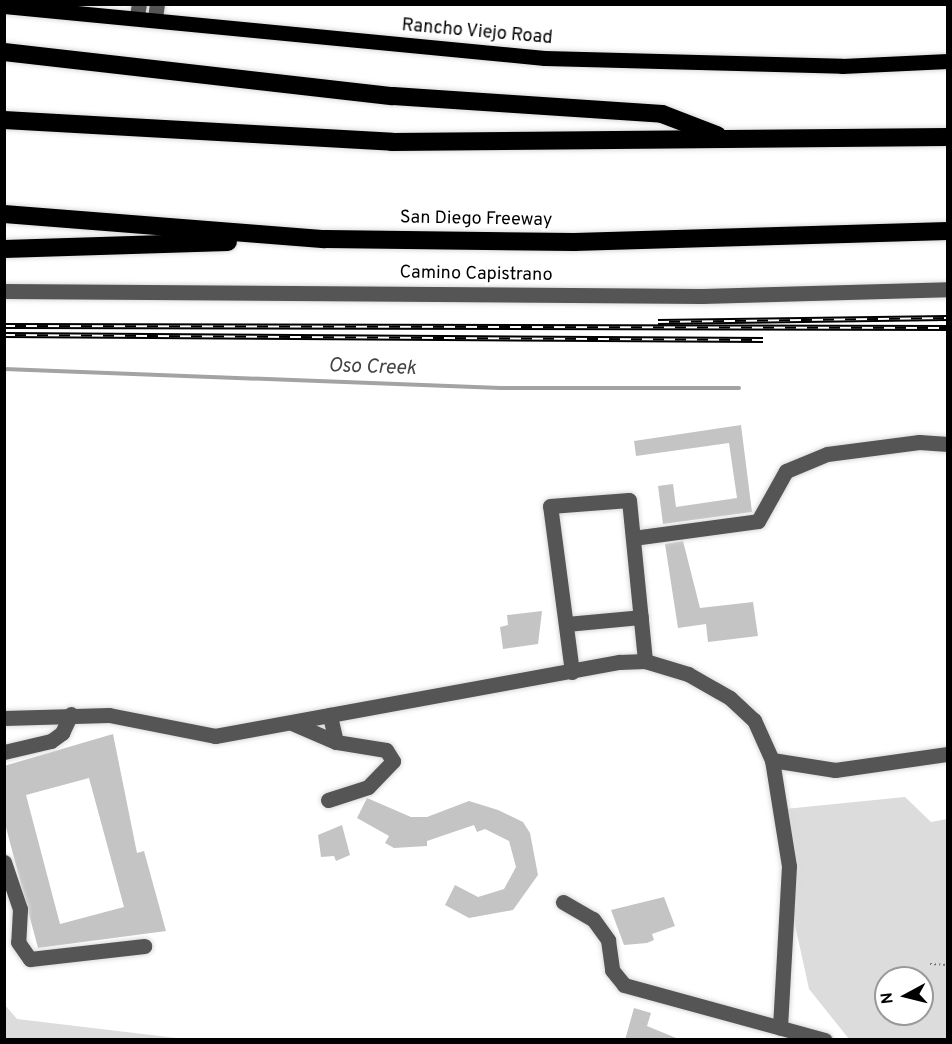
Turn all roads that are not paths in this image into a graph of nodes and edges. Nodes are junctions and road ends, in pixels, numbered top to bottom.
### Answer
1 (4, 6) edge
2 (138, 10) edge
3 (156, 11) edge
4 (4, 52) edge
5 (948, 61) edge
6 (4, 120) edge
7 (948, 137) edge
8 (730, 140) junction
9 (4, 214) edge
10 (948, 231) edge
11 (297, 238) junction
12 (4, 249) edge
13 (948, 289) edge
14 (4, 291) edge
15 (948, 444) edge
16 (633, 538) junction
17 (641, 617) junction
18 (566, 624) junction
19 (645, 662) junction
20 (572, 672) junction
21 (71, 714) junction
22 (330, 715) junction
23 (4, 718) edge
24 (292, 723) junction
25 (336, 742) junction
26 (4, 752) edge
27 (948, 754) edge
28 (772, 760) junction
29 (328, 800) dead end
30 (4, 862) edge
31 (563, 902) dead end
32 (144, 946) dead end
33 (774, 1026) junction
34 (764, 1040) edge
35 (825, 1040) edge

1 - 2 main road, Rancho Viejo Road
2 - 3 main road, Rancho Viejo Road
3 - 5 main road, Rancho Viejo Road
4 - 8 highway
6 - 8 highway
7 - 8 highway
9 - 11 highway, San Diego Freeway
10 - 11 highway, San Diego Freeway
11 - 12 highway
13 - 14 street, Camino Capistrano
15 - 16 street
16 - 17 street
16 - 18 street
17 - 18 street
17 - 19 street
18 - 20 street
19 - 20 street
19 - 28 street
20 - 22 street
21 - 23 street
21 - 24 street
21 - 26 street
22 - 24 street
22 - 25 street
24 - 25 street
25 - 29 street
27 - 28 street
28 - 33 street
30 - 32 street
31 - 33 street
33 - 34 street
33 - 35 street

